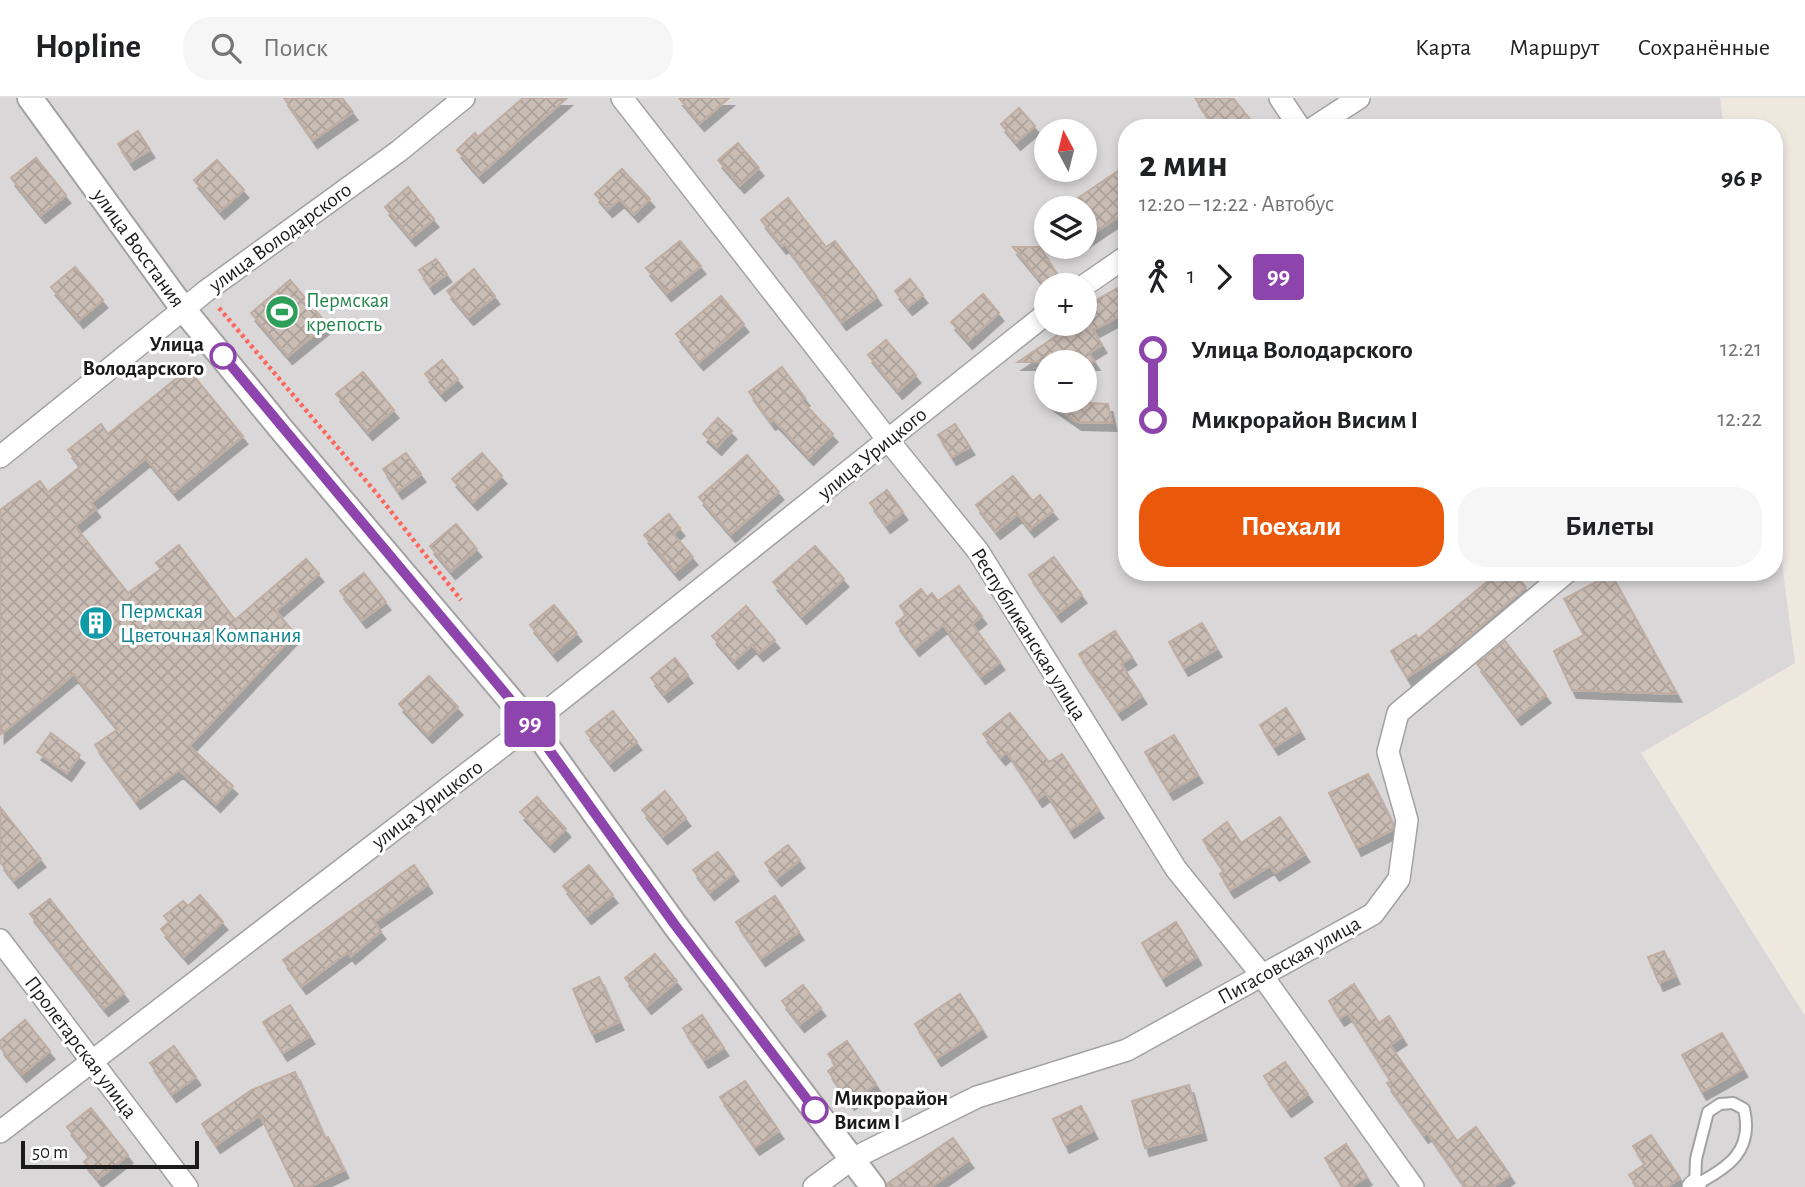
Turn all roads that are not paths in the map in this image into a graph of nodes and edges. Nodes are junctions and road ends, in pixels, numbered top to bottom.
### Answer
1 (30, 98) edge
2 (464, 98) edge
3 (622, 98) edge
4 (1280, 98) edge
5 (1359, 98) edge
6 (1294, 119) edge
7 (1327, 119) edge
8 (1118, 262) edge
9 (1097, 277) edge
10 (184, 310) junction
11 (1034, 324) edge
12 (888, 440) junction
13 (0, 457) edge
14 (1556, 581) edge
15 (530, 723) junction
16 (0, 940) edge
17 (1261, 974) junction
18 (91, 1060) junction
19 (0, 1132) edge
20 (852, 1159) junction
21 (1694, 1186) edge
22 (187, 1187) edge
23 (814, 1187) edge
24 (873, 1187) edge
25 (1413, 1187) edge

1 - 10 street, улица Восстания
2 - 10 street, улица Володарского
3 - 12 street, Республиканская улица
4 - 6 street
5 - 7 street
8 - 9 street
10 - 13 street, улица Володарского
10 - 15 street, улица Восстания
11 - 12 street, улица Урицкого
12 - 15 street, улица Урицкого
12 - 17 street, Республиканская улица
14 - 17 street, Пигасовская улица
15 - 18 street, улица Урицкого
15 - 20 street, улица Восстания
16 - 18 street, Пролетарская улица
17 - 20 street, Пигасовская улица
17 - 25 street, Республиканская улица
18 - 19 street, улица Урицкого
18 - 22 street, Пролетарская улица
20 - 23 street, Пигасовская улица
20 - 24 street, улица Восстания
21 - 21 lane

